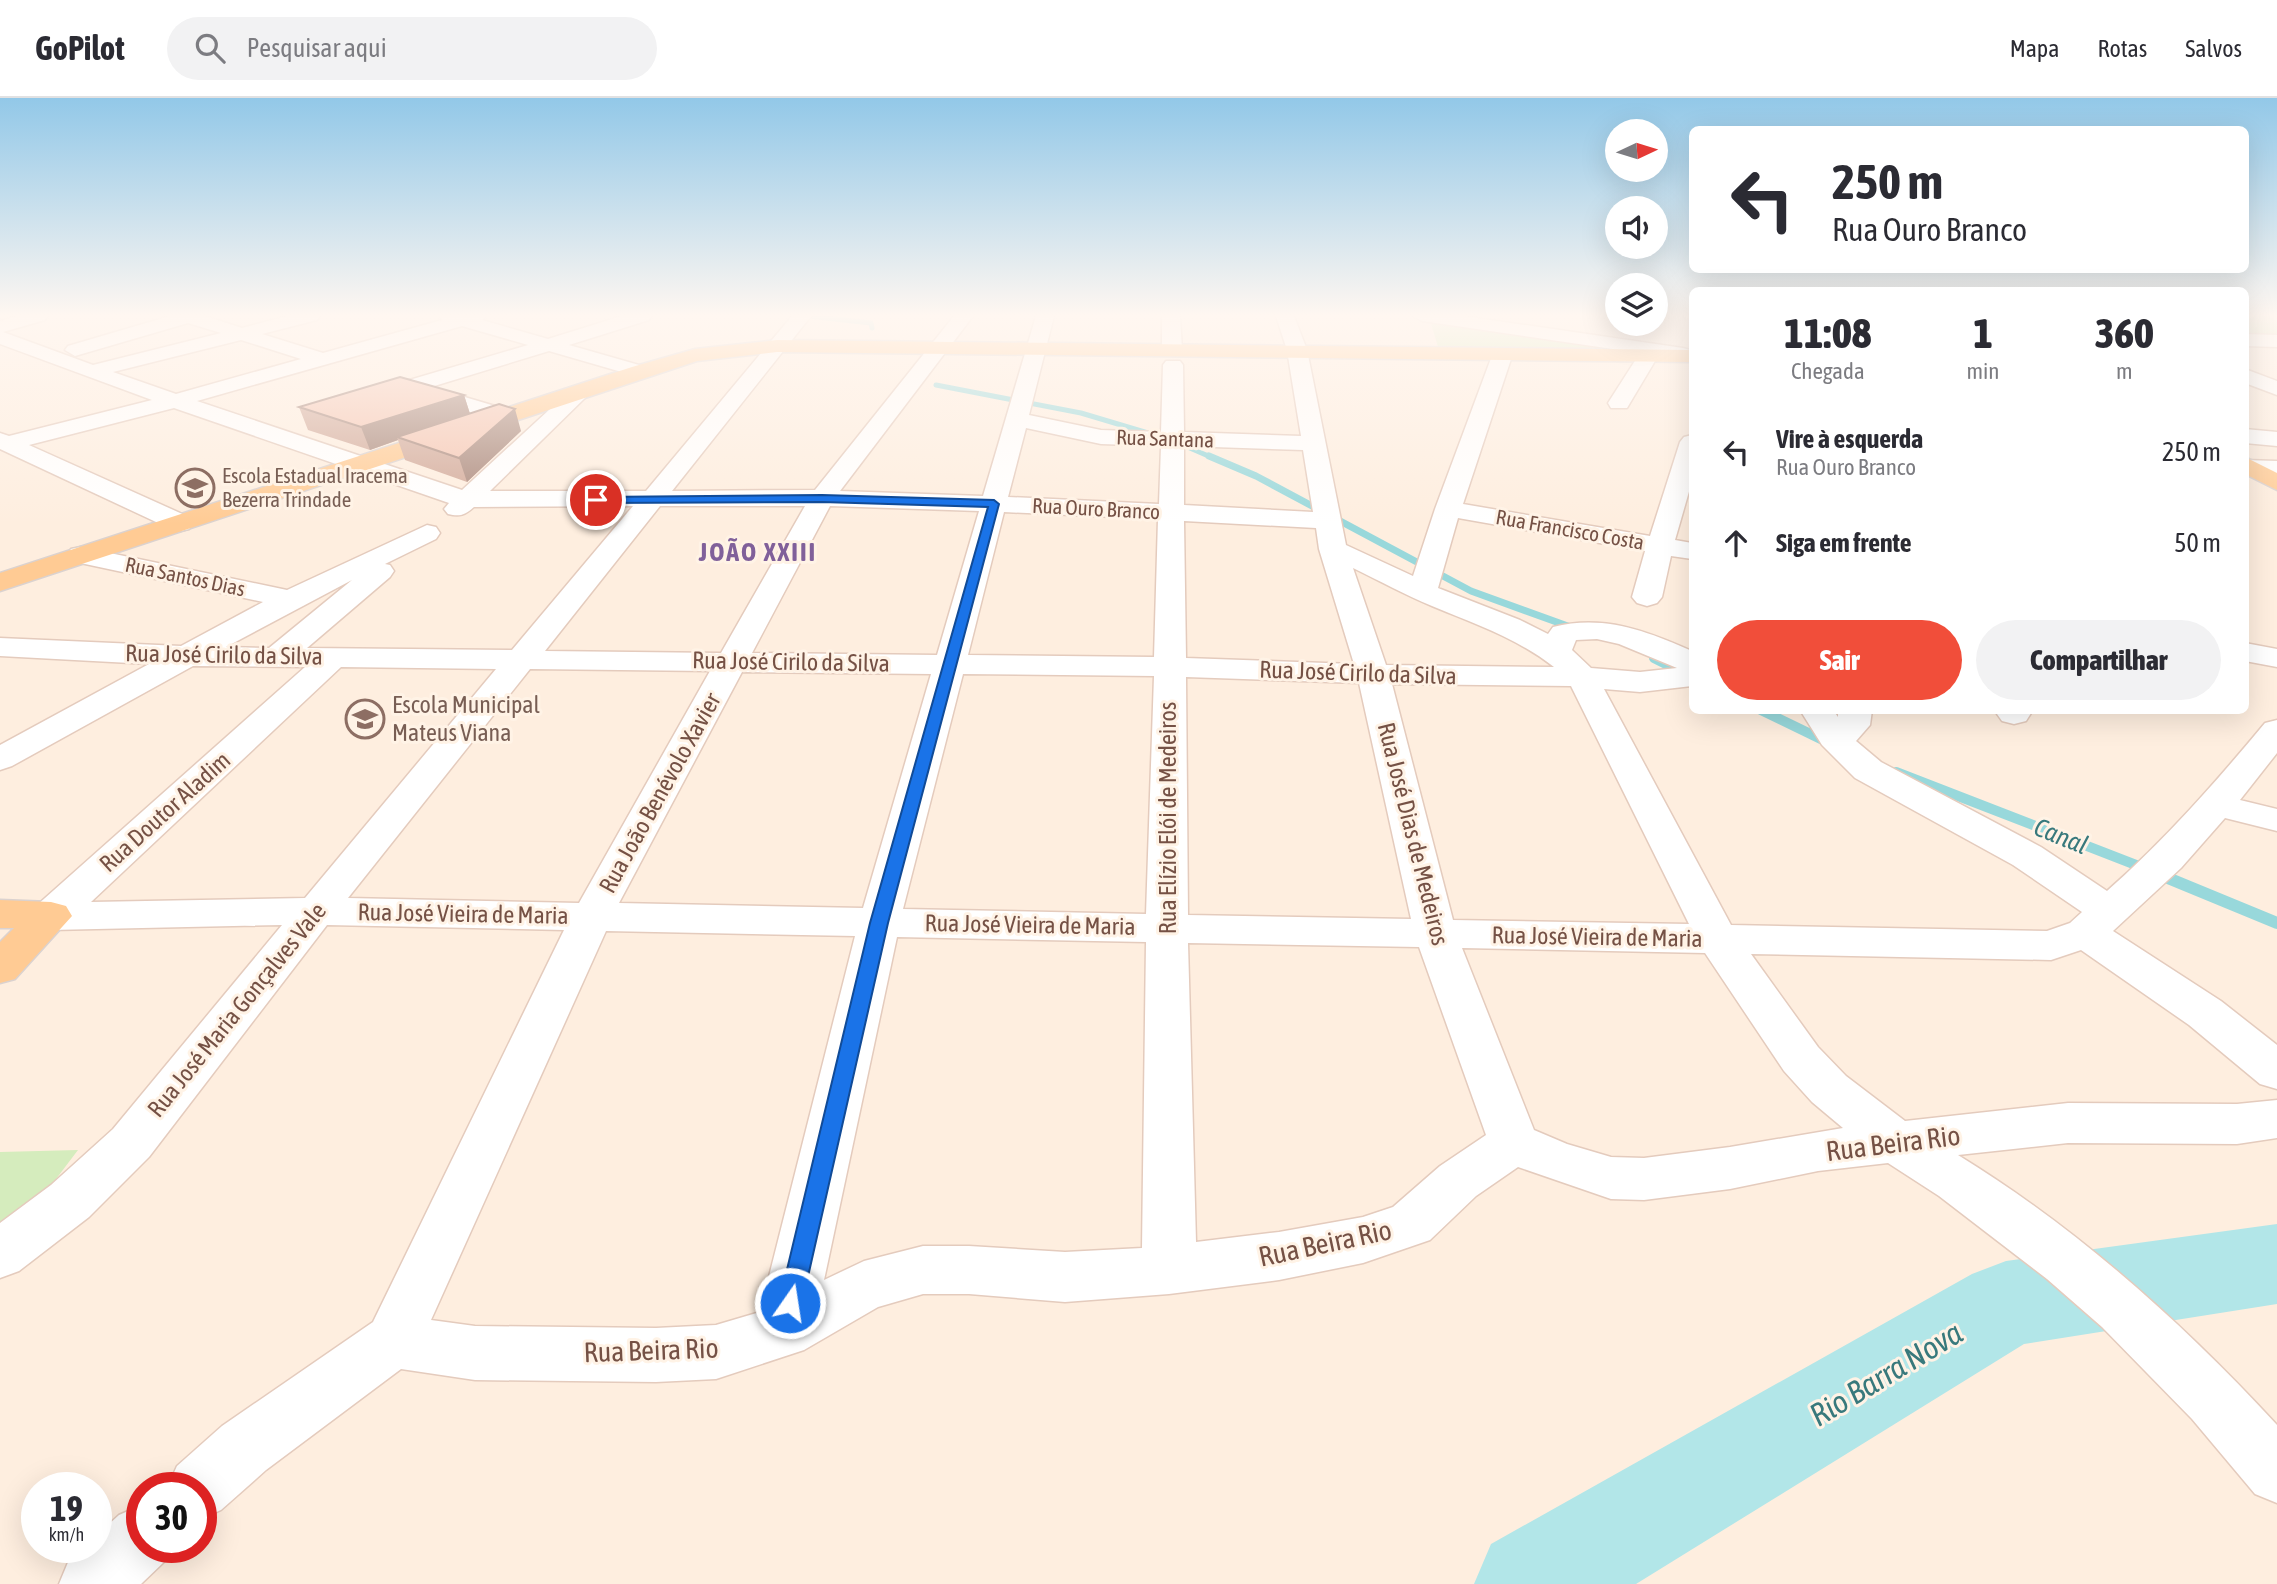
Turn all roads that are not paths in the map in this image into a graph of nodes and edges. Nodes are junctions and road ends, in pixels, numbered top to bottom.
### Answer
1 (129, 385) edge
2 (228, 385) edge
3 (596, 385) edge
4 (734, 385) edge
5 (911, 385) edge
6 (1028, 385) edge
7 (1172, 385) edge
8 (1303, 385) edge
9 (1492, 385) edge
10 (1630, 385) edge
11 (409, 386) joint
12 (582, 390) junction
13 (174, 401) junction
14 (1619, 403) dead end
15 (345, 407) edge
16 (504, 416) junction
17 (1019, 420) junction
18 (293, 423) dead end
19 (268, 432) junction
20 (2249, 436) edge
21 (1171, 439) junction
22 (2277, 439) edge
23 (4, 441) edge
24 (1312, 443) junction
25 (1689, 456) edge
26 (357, 464) junction
27 (822, 498) junction
28 (469, 499) junction
29 (652, 500) junction
30 (994, 504) junction
31 (1448, 509) junction
32 (1171, 513) junction
33 (180, 523) junction
34 (427, 533) junction
35 (1330, 535) junction
36 (1660, 545) junction
37 (1689, 550) edge
38 (81, 555) junction
39 (0, 582) edge
40 (1423, 591) junction
41 (1647, 597) dead end
42 (290, 599) junction
43 (0, 647) edge
44 (2249, 653) edge
45 (184, 656) junction
46 (277, 657) junction
47 (333, 658) junction
48 (523, 658) junction
49 (2277, 658) edge
50 (733, 662) junction
51 (1689, 662) edge
52 (951, 664) junction
53 (1569, 664) junction
54 (1170, 667) junction
55 (1373, 674) junction
56 (1689, 676) edge
57 (1825, 717) edge
58 (2277, 730) edge
59 (0, 759) edge
60 (2217, 805) junction
61 (2277, 820) edge
62 (316, 911) junction
63 (0, 914) edge
64 (51, 916) junction
65 (591, 917) junction
66 (2097, 922) junction
67 (879, 923) junction
68 (1167, 927) junction
69 (1435, 933) junction
70 (1718, 940) junction
71 (0, 968) edge
72 (2277, 1071) edge
73 (2277, 1119) edge
74 (1514, 1143) junction
75 (1898, 1144) junction
76 (0, 1254) edge
77 (1169, 1270) junction
78 (784, 1331) junction
79 (393, 1341) junction
80 (217, 1472) edge
81 (2277, 1472) edge
82 (126, 1553) edge
83 (93, 1584) edge

1 - 13 street, Rua Ouro Branco
2 - 13 street
3 - 12 main road
4 - 29 street, Rua José Maria Gonçalves Vale
5 - 27 street, Rua João Benévolo Xavier
6 - 17 street
7 - 21 street, Rua Elízio Elói de Medeiros
8 - 24 street, Rua José Dias de Medeiros
9 - 31 street
10 - 14 street
11 - 15 street
11 - 16 street
12 - 16 main road
12 - 28 street
13 - 19 street, Rua Ouro Branco
13 - 23 street
16 - 26 main road
17 - 21 street, Rua Santana
17 - 30 street
18 - 19 street
19 - 26 street, Rua Ouro Branco
20 - 22 street
21 - 24 street, Rua Santana
21 - 32 street, Rua Elízio Elói de Medeiros
23 - 33 street
24 - 35 street, Rua José Dias de Medeiros
25 - 36 street
26 - 28 street, Rua Ouro Branco
26 - 33 main road
27 - 29 street, Rua Ouro Branco
27 - 30 street, Rua Ouro Branco
27 - 50 street, Rua João Benévolo Xavier
28 - 29 street, Rua Ouro Branco
28 - 34 street
29 - 48 street, Rua José Maria Gonçalves Vale
30 - 32 street, Rua Ouro Branco
30 - 52 street
31 - 36 street, Rua Francisco Costa
31 - 40 street
32 - 35 street, Rua Ouro Branco
32 - 54 street, Rua Elízio Elói de Medeiros
33 - 38 main road
34 - 42 street
34 - 46 street
35 - 40 street
35 - 55 street, Rua José Dias de Medeiros
36 - 37 street, Rua Francisco Costa
36 - 41 street
38 - 39 main road
38 - 42 street, Rua Santos Dias
40 - 53 street
42 - 45 street
43 - 45 street, Rua José Cirilo da Silva
44 - 49 street
45 - 46 street, Rua José Cirilo da Silva
45 - 59 street
46 - 47 street, Rua José Cirilo da Silva
47 - 48 street, Rua José Cirilo da Silva
47 - 64 street, Rua Doutor Aladim
48 - 50 street, Rua José Cirilo da Silva
48 - 62 street, Rua José Maria Gonçalves Vale
50 - 52 street, Rua José Cirilo da Silva
50 - 65 street, Rua João Benévolo Xavier
51 - 53 street
52 - 54 street, Rua José Cirilo da Silva
52 - 67 street
53 - 55 street, Rua José Cirilo da Silva
53 - 56 street, Rua José Cirilo da Silva
53 - 70 street
54 - 55 street, Rua José Cirilo da Silva
54 - 68 street, Rua Elízio Elói de Medeiros
55 - 69 street, Rua José Dias de Medeiros
57 - 66 street
58 - 60 street
60 - 61 street
60 - 66 street
62 - 64 street, Rua José Vieira de Maria
62 - 65 street, Rua José Vieira de Maria
62 - 76 street, Rua José Maria Gonçalves Vale
63 - 64 main road, Rua José Vieira de Maria
64 - 71 main road, Rua Doutor Aladim
65 - 67 street, Rua José Vieira de Maria
65 - 79 street, Rua João Benévolo Xavier
66 - 70 street, Rua José Vieira de Maria
66 - 72 street
67 - 68 street, Rua José Vieira de Maria
67 - 78 street
68 - 69 street, Rua José Vieira de Maria
68 - 77 street, Rua Elízio Elói de Medeiros
69 - 70 street, Rua José Vieira de Maria
69 - 74 street, Rua José Dias de Medeiros
70 - 75 street
73 - 75 street, Rua Beira Rio
74 - 75 street, Rua Beira Rio
74 - 77 street, Rua Beira Rio
75 - 81 street
77 - 78 street, Rua Beira Rio
78 - 79 street, Rua Beira Rio
79 - 80 street
82 - 83 street

